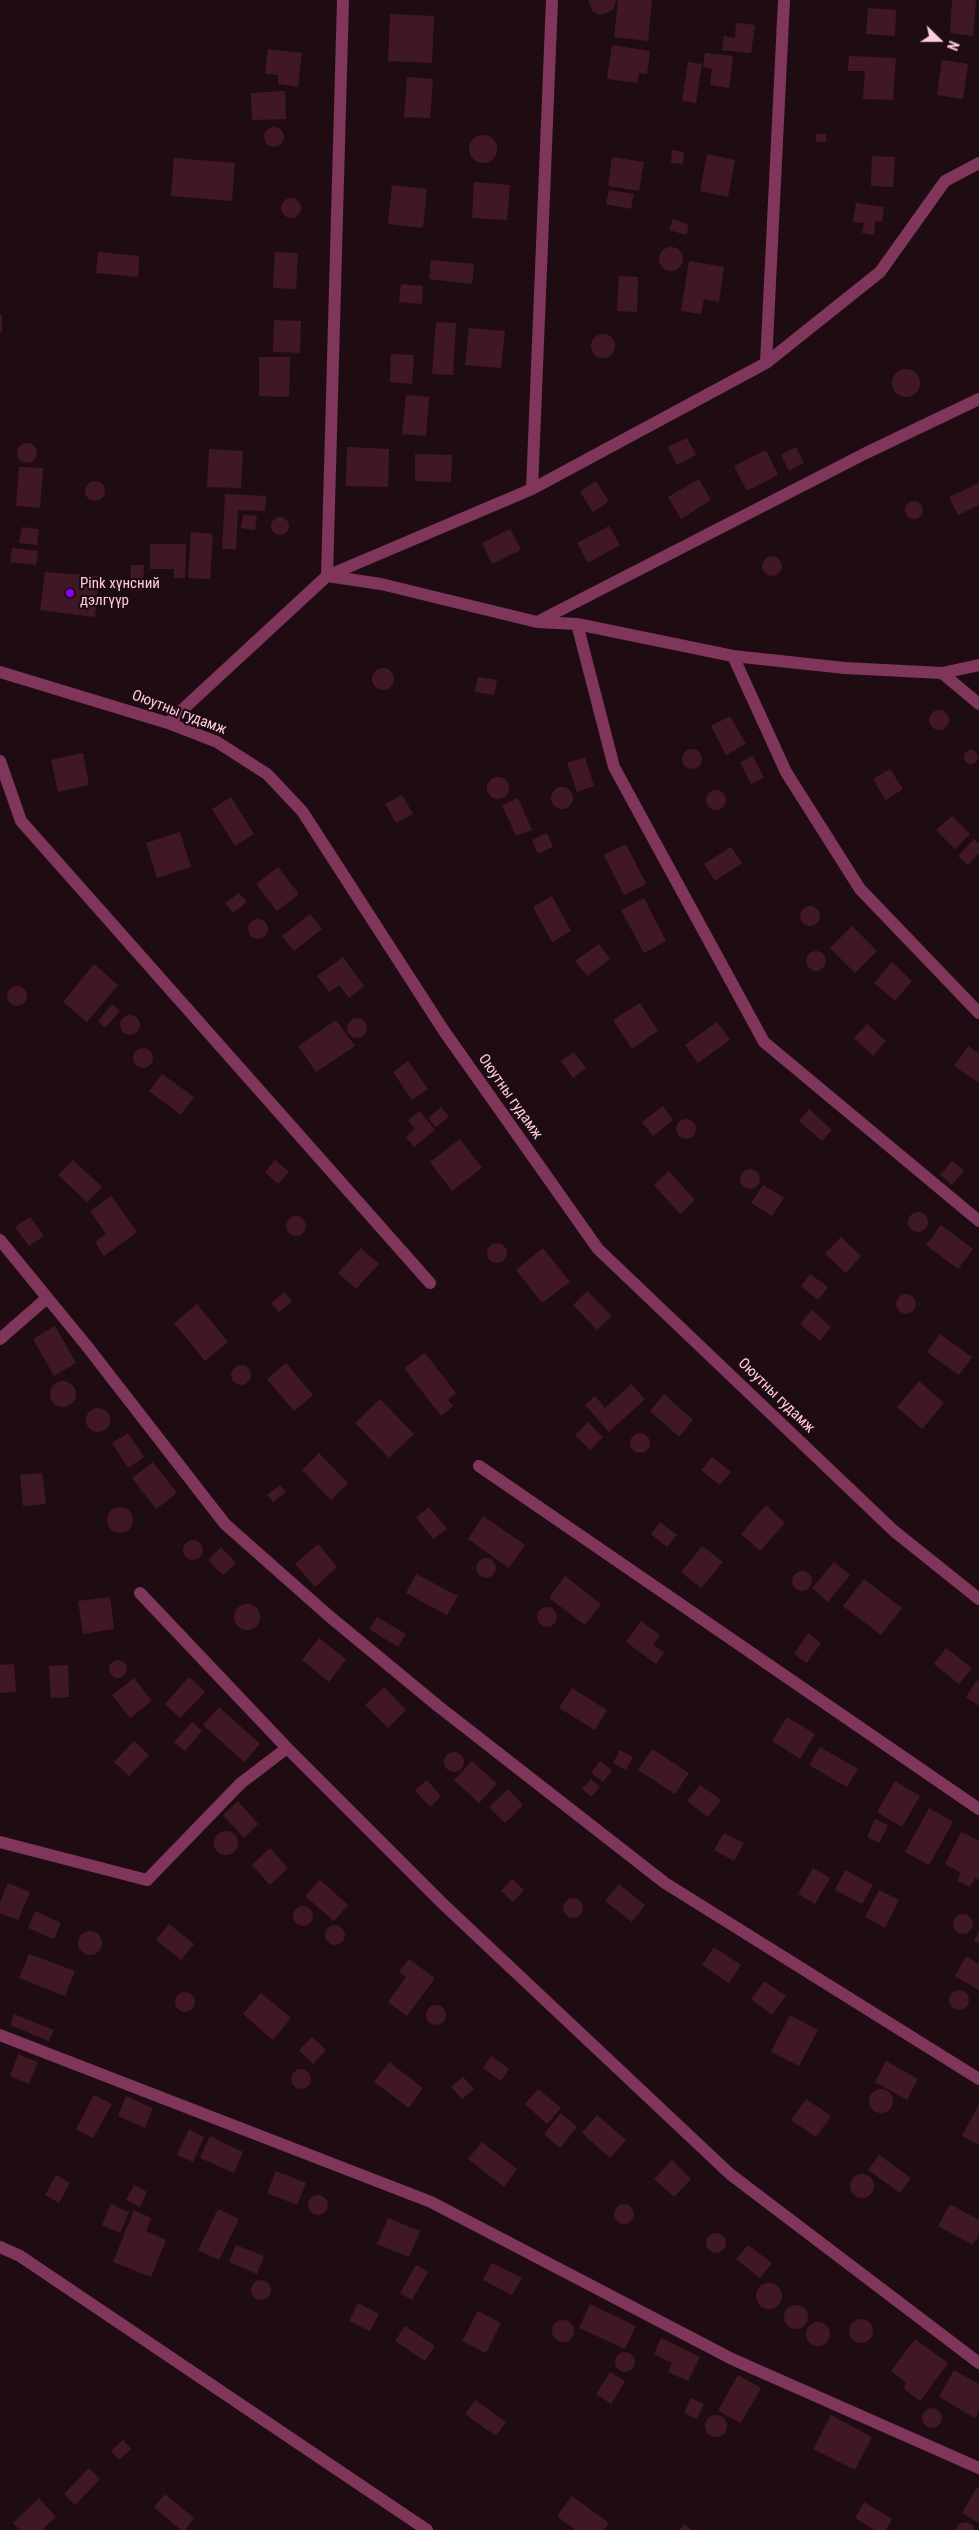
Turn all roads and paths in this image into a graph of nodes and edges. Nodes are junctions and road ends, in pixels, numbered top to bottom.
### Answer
1 (343, 0) edge
2 (552, 0) edge
3 (784, 0) edge
4 (979, 163) edge
5 (766, 363) junction
6 (979, 398) edge
7 (532, 489) junction
8 (327, 576) junction
9 (537, 622) junction
10 (577, 624) junction
11 (734, 656) junction
12 (979, 665) edge
13 (0, 672) edge
14 (942, 673) junction
15 (979, 704) edge
16 (168, 723) junction
17 (0, 761) edge
18 (979, 1013) edge
19 (979, 1221) edge
20 (0, 1240) edge
21 (430, 1283) dead end
22 (47, 1298) junction
23 (0, 1339) edge
24 (479, 1466) dead end
25 (140, 1593) dead end
26 (979, 1598) edge
27 (287, 1748) junction
28 (979, 1809) edge
29 (0, 1842) edge
30 (0, 2035) edge
31 (979, 2079) edge
32 (0, 2247) edge
33 (979, 2363) edge
34 (979, 2468) edge
35 (427, 2530) edge

1 - 8 street
2 - 7 street
3 - 5 street
4 - 5 street
5 - 7 street
6 - 9 street
7 - 8 street
8 - 9 street
8 - 16 street
9 - 10 street
10 - 11 street
10 - 19 street
11 - 14 street
11 - 18 street
12 - 14 street
13 - 16 street, Оюутны гудамж
14 - 15 street
16 - 26 street, Оюутны гудамж
17 - 21 street
20 - 22 street
22 - 23 street
22 - 31 street
24 - 28 street
25 - 27 street
27 - 29 street
27 - 33 street
30 - 34 street
32 - 35 street

